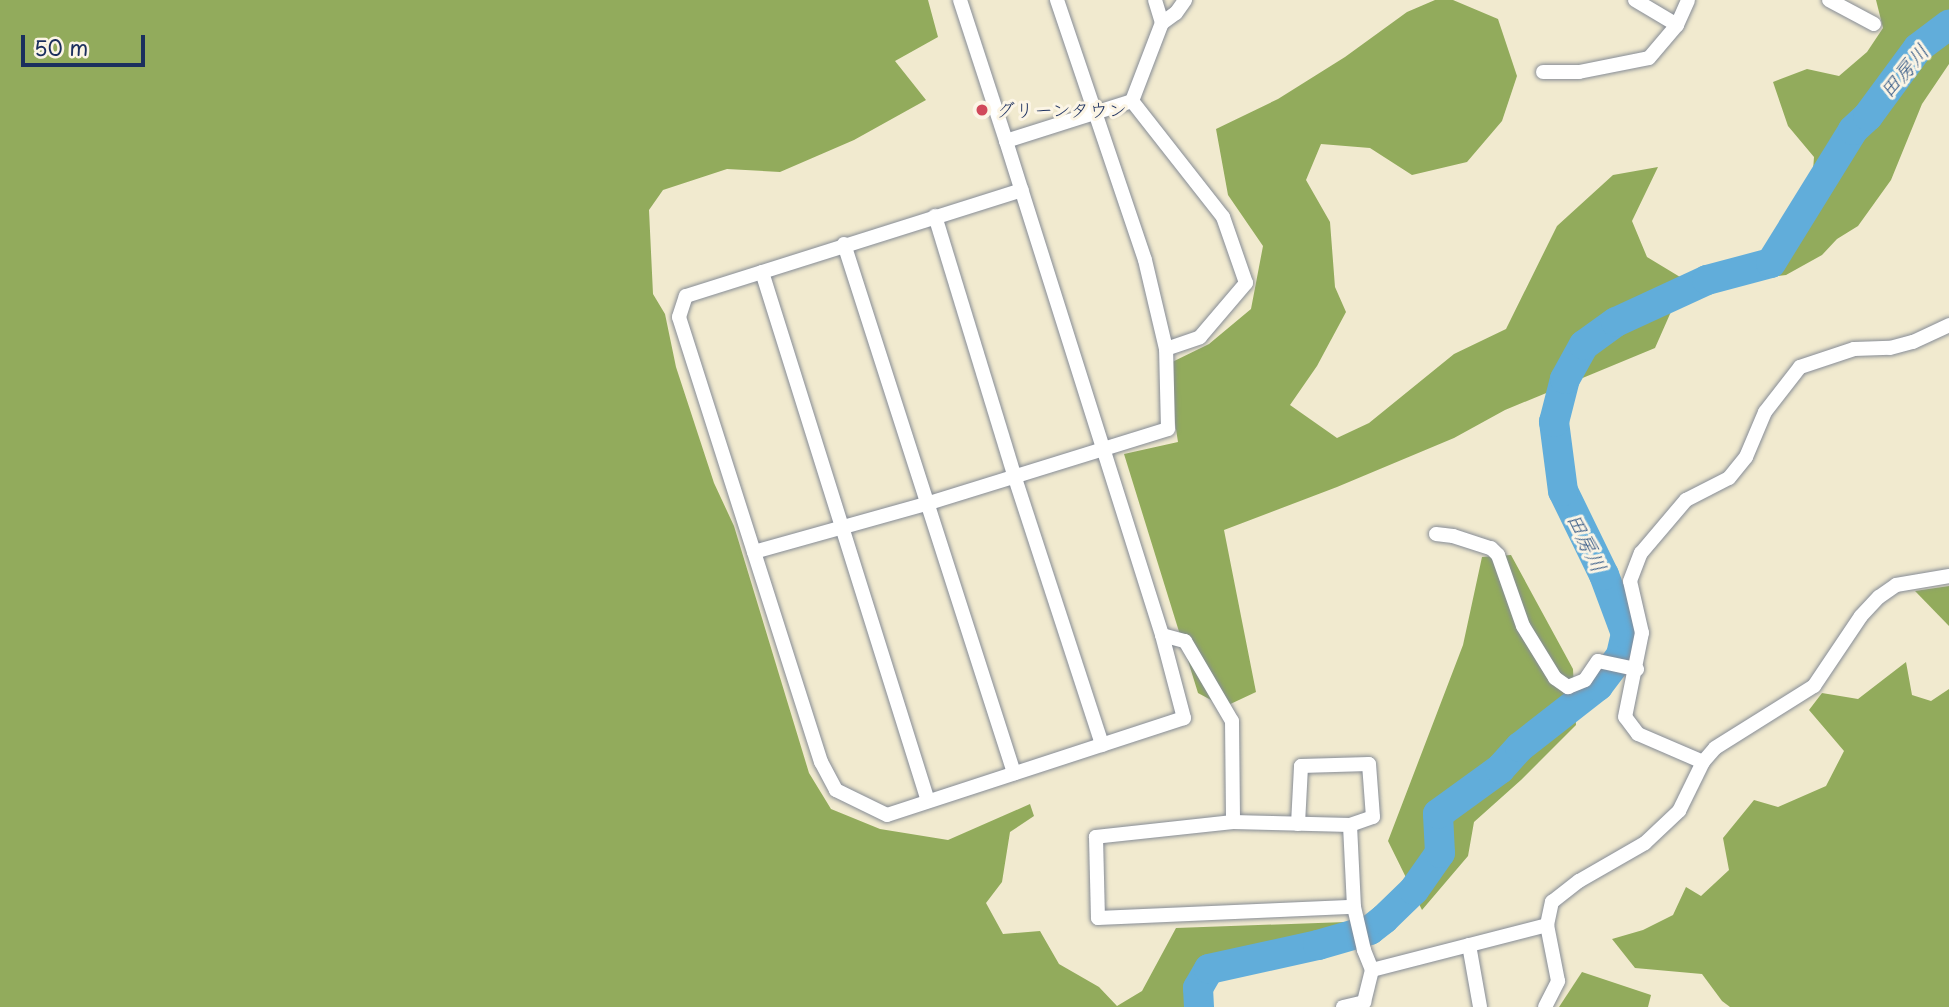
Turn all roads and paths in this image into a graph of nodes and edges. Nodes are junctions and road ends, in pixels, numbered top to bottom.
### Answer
1 (960, 0) edge
2 (1057, 0) edge
3 (1154, 0) edge
4 (1185, 0) edge
5 (1635, 0) edge
6 (1688, 0) edge
7 (1829, 0) edge
8 (1162, 23) junction
9 (1874, 24) dead end
10 (1677, 25) junction
11 (1543, 72) dead end
12 (1132, 101) junction
13 (1094, 113) junction
14 (1006, 141) junction
15 (1021, 190) junction
16 (935, 216) junction
17 (844, 244) junction
18 (762, 272) junction
19 (1949, 325) edge
20 (1166, 349) junction
21 (1102, 447) junction
22 (1014, 475) junction
23 (929, 503) junction
24 (844, 527) junction
25 (1436, 534) dead end
26 (754, 552) junction
27 (1949, 576) edge
28 (1162, 635) junction
29 (1633, 668) junction
30 (1102, 745) junction
31 (1703, 762) junction
32 (1014, 774) junction
33 (928, 801) junction
34 (1233, 822) junction
35 (1298, 824) junction
36 (1350, 825) junction
37 (1356, 911) junction
38 (1547, 925) junction
39 (1469, 945) junction
40 (1372, 970) junction
41 (1363, 1004) edge
42 (1343, 1007) edge
43 (1480, 1007) edge
44 (1545, 1007) edge

1 - 14 street
2 - 13 street
3 - 8 street
4 - 8 street
5 - 10 street
6 - 10 street
7 - 9 street
8 - 12 street
10 - 11 street
12 - 13 street
12 - 20 street
13 - 14 street
13 - 20 street
14 - 15 street
15 - 16 street
15 - 21 street
16 - 17 street
16 - 22 street
17 - 18 street
17 - 23 street
18 - 24 street
18 - 26 street
19 - 29 street
20 - 21 street
21 - 22 street
21 - 28 street
22 - 23 street
22 - 30 street
23 - 24 street
23 - 32 street
24 - 26 street
24 - 33 street
25 - 29 street
26 - 33 street
27 - 31 street
28 - 30 street
28 - 34 street
29 - 31 street
30 - 32 street
31 - 38 street
32 - 33 street
34 - 35 street
34 - 37 street
35 - 36 street
35 - 36 street
36 - 37 street
37 - 40 street
38 - 39 street
38 - 44 street
39 - 40 street
39 - 43 street
40 - 41 street
41 - 42 street

